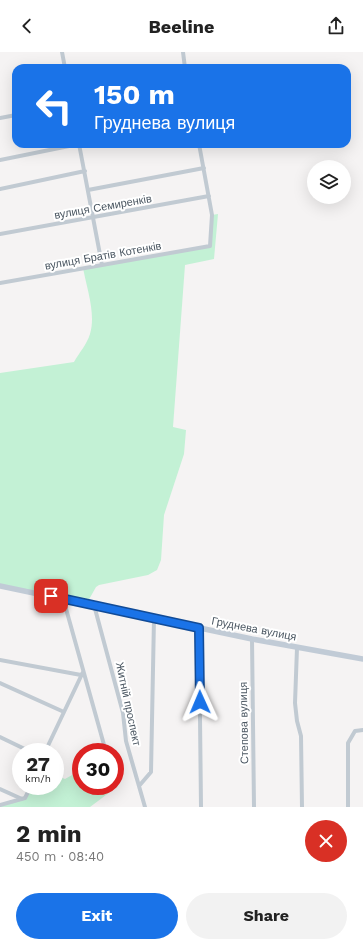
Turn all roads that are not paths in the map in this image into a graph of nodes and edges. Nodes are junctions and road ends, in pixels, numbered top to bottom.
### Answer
1 (62, 52) edge
2 (183, 52) edge
3 (64, 64) edge
4 (184, 64) edge
5 (12, 116) edge
6 (0, 118) edge
7 (59, 148) edge
8 (80, 148) edge
9 (200, 148) edge
10 (0, 160) edge
11 (204, 168) junction
12 (85, 171) junction
13 (0, 188) edge
14 (88, 190) junction
15 (209, 196) junction
16 (93, 218) junction
17 (0, 234) edge
18 (102, 265) junction
19 (0, 283) edge
20 (0, 586) edge
21 (63, 598) junction
22 (94, 604) junction
23 (154, 618) junction
24 (199, 628) junction
25 (252, 639) junction
26 (297, 648) junction
27 (0, 660) edge
28 (363, 660) edge
29 (82, 673) junction
30 (0, 683) edge
31 (64, 712) junction
32 (363, 730) edge
33 (0, 737) edge
34 (12, 743) edge
35 (49, 743) edge
36 (103, 743) edge
37 (139, 786) junction
38 (0, 789) edge
39 (27, 795) edge
40 (22, 799) junction
41 (0, 806) edge
42 (145, 807) edge
43 (201, 807) edge
44 (254, 807) edge
45 (302, 807) edge
46 (348, 807) edge

1 - 3 street
2 - 4 street
5 - 6 street
7 - 10 street
8 - 12 street
9 - 11 street
11 - 14 street
11 - 15 street
12 - 13 street
12 - 14 street
14 - 16 street
15 - 16 street, вулиця Семиренків
15 - 18 street, вулиця Братів Котенків
16 - 17 street, вулиця Семиренків
16 - 18 street
18 - 19 street, вулиця Братів Котенків
20 - 21 street, Груднева вулиця
21 - 22 street, Груднева вулиця
21 - 29 street
22 - 23 street, Груднева вулиця
22 - 37 street, Житній проспект
23 - 24 street, Груднева вулиця
23 - 37 street
24 - 25 street, Груднева вулиця
24 - 43 street
25 - 26 street, Груднева вулиця
25 - 44 street, Степова вулиця
26 - 28 street, Груднева вулиця
26 - 45 street
27 - 29 street
29 - 31 street
29 - 36 street
30 - 31 street
31 - 35 street
32 - 46 street
33 - 34 street
37 - 42 street, Житній проспект
38 - 40 street
39 - 40 street
40 - 41 street

